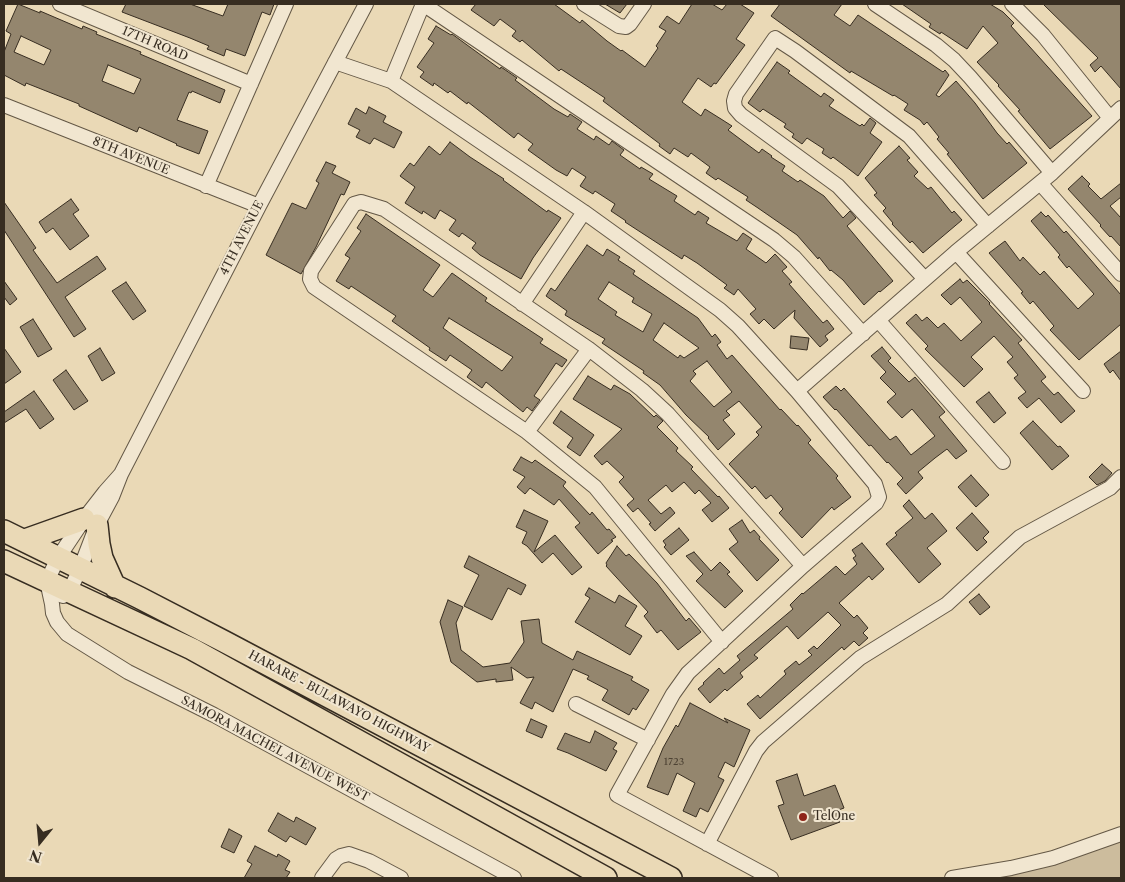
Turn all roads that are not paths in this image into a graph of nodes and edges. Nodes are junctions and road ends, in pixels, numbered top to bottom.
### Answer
1 (60, 4) edge
2 (286, 4) edge
3 (366, 4) edge
4 (424, 4) edge
5 (584, 4) edge
6 (644, 4) edge
7 (875, 4) edge
8 (1012, 4) edge
9 (335, 62) junction
10 (391, 81) junction
11 (251, 84) junction
12 (4, 105) edge
13 (1118, 112) edge
14 (1052, 173) junction
15 (1040, 183) junction
16 (206, 186) junction
17 (259, 206) junction
18 (584, 212) junction
19 (988, 226) junction
20 (956, 252) junction
21 (1121, 274) edge
22 (925, 279) junction
23 (522, 304) junction
24 (878, 320) junction
25 (863, 334) junction
26 (589, 349) junction
27 (797, 391) junction
28 (1083, 391) dead end
29 (527, 432) junction
30 (1003, 462) dead end
31 (1121, 478) edge
32 (91, 522) junction
33 (4, 531) edge
34 (25, 540) junction
35 (58, 558) junction
36 (4, 561) edge
37 (803, 566) junction
38 (80, 569) junction
39 (48, 581) junction
40 (116, 587) junction
41 (61, 598) junction
42 (722, 642) junction
43 (576, 704) dead end
44 (648, 740) junction
45 (1121, 834) edge
46 (707, 844) junction
47 (322, 878) edge
48 (401, 878) edge
49 (514, 878) edge
50 (606, 878) edge
51 (672, 878) edge
52 (771, 878) edge
53 (952, 878) edge

1 - 11 street, 17TH ROAD
2 - 11 street
3 - 9 street, 4TH AVENUE
4 - 10 street
4 - 25 street
5 - 6 street
7 - 14 street
8 - 13 street
9 - 10 street
9 - 17 street, 4TH AVENUE
10 - 18 street
11 - 16 street
12 - 16 street, 8TH AVENUE
13 - 14 street
14 - 15 street
15 - 19 street
15 - 21 street
16 - 17 street, 8TH AVENUE
17 - 32 street, 4TH AVENUE
18 - 23 street
18 - 27 street
19 - 20 street
19 - 22 street
20 - 22 street
20 - 28 street
22 - 24 street
23 - 26 street
23 - 29 street
24 - 25 street
24 - 30 street
25 - 27 street
26 - 29 street
26 - 37 street
27 - 37 street
29 - 42 street
31 - 46 street
32 - 34 highway
32 - 35 street
32 - 38 street
32 - 40 highway
33 - 34 highway, HARARE - BULAWAYO HIGHWAY
34 - 35 highway, HARARE - BULAWAYO HIGHWAY
35 - 38 highway, HARARE - BULAWAYO HIGHWAY
35 - 39 street
36 - 39 highway, HARARE - BULAWAYO HIGHWAY
37 - 42 street
38 - 40 highway, HARARE - BULAWAYO HIGHWAY
38 - 41 street
39 - 41 highway, HARARE - BULAWAYO HIGHWAY
40 - 51 highway, HARARE - BULAWAYO HIGHWAY
41 - 49 street, SAMORA MACHEL AVENUE WEST
41 - 50 highway, HARARE - BULAWAYO HIGHWAY
42 - 44 street
43 - 44 street
44 - 46 street
45 - 53 street
46 - 52 street
47 - 48 street

